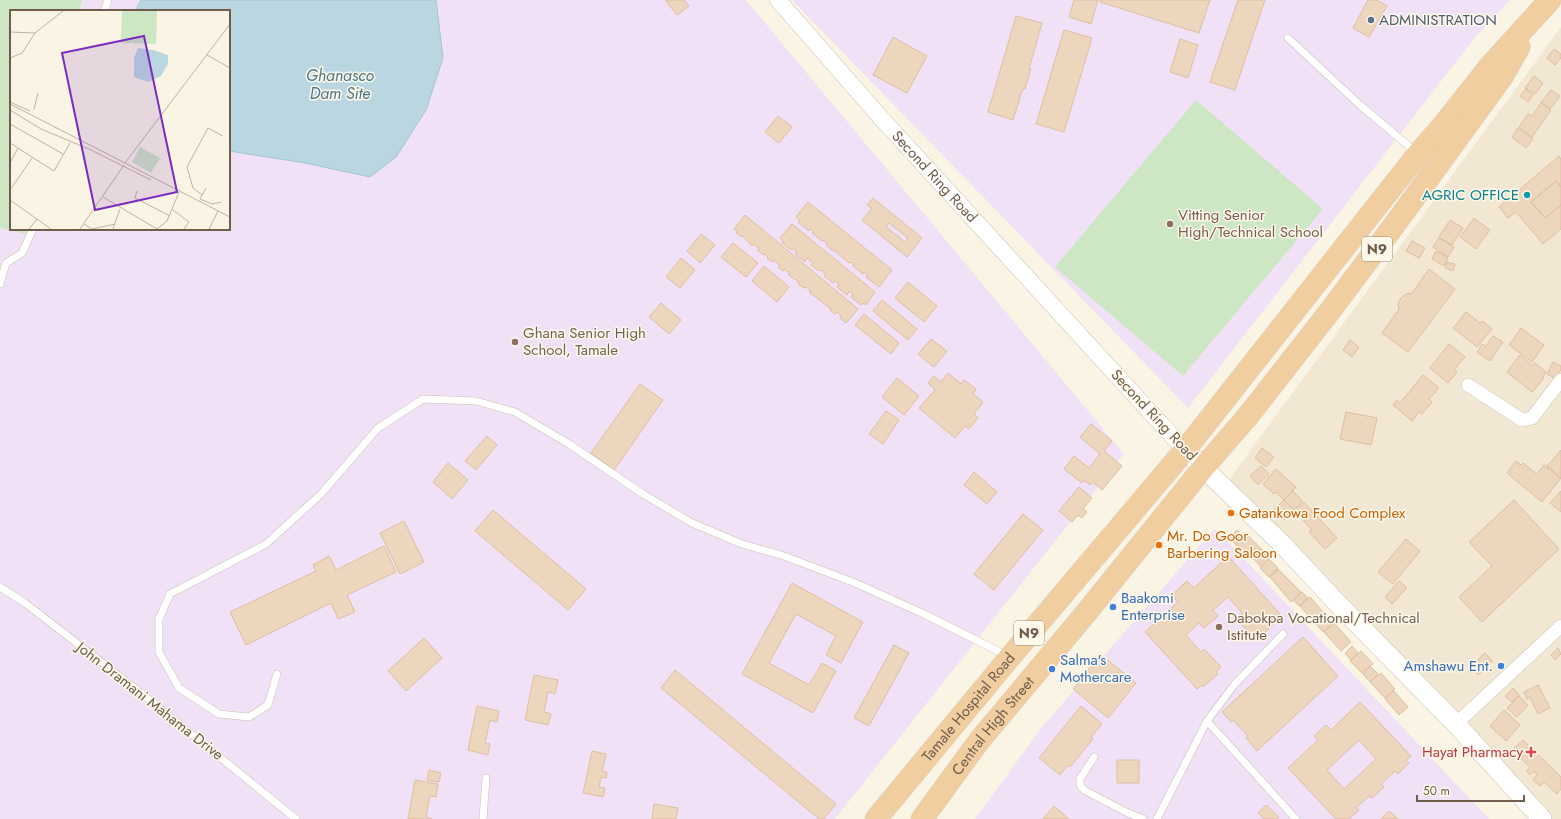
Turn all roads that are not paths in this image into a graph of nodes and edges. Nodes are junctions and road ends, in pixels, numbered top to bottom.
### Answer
1 (108, 0) edge
2 (778, 0) edge
3 (1550, 0) edge
4 (104, 10) edge
5 (1535, 18) junction
6 (1288, 38) dead end
7 (1418, 154) junction
8 (33, 230) edge
9 (3, 262) edge
10 (0, 284) edge
11 (1561, 380) edge
12 (1468, 385) dead end
13 (1185, 450) junction
14 (1203, 468) junction
15 (0, 587) edge
16 (1561, 626) edge
17 (1283, 634) dead end
18 (1010, 657) junction
19 (277, 674) dead end
20 (1207, 721) junction
21 (1456, 724) junction
22 (1094, 757) dead end
23 (486, 778) dead end
24 (296, 819) edge
25 (483, 819) edge
26 (876, 819) edge
27 (922, 819) edge
28 (1143, 819) edge
29 (1157, 819) edge
30 (1296, 819) edge
31 (1542, 819) edge

1 - 4 lane
2 - 13 street, Second Ring Road
3 - 5 highway, N9
5 - 7 highway, N9
5 - 14 highway, N9
6 - 7 lane
7 - 13 highway, N9
8 - 9 lane
9 - 10 lane
11 - 12 street
13 - 14 main road, Second Ring Road
13 - 18 highway, Tamale Hospital Road / N9
14 - 21 main road, Second Ring Road
14 - 27 highway, Central High Street / N9
15 - 24 lane, John Dramani Mahama Drive
16 - 21 street
17 - 20 lane
18 - 19 lane
18 - 26 highway, Tamale Hospital Road / N9
20 - 29 lane
20 - 30 lane
21 - 31 main road, Second Ring Road
22 - 28 lane
23 - 25 lane

